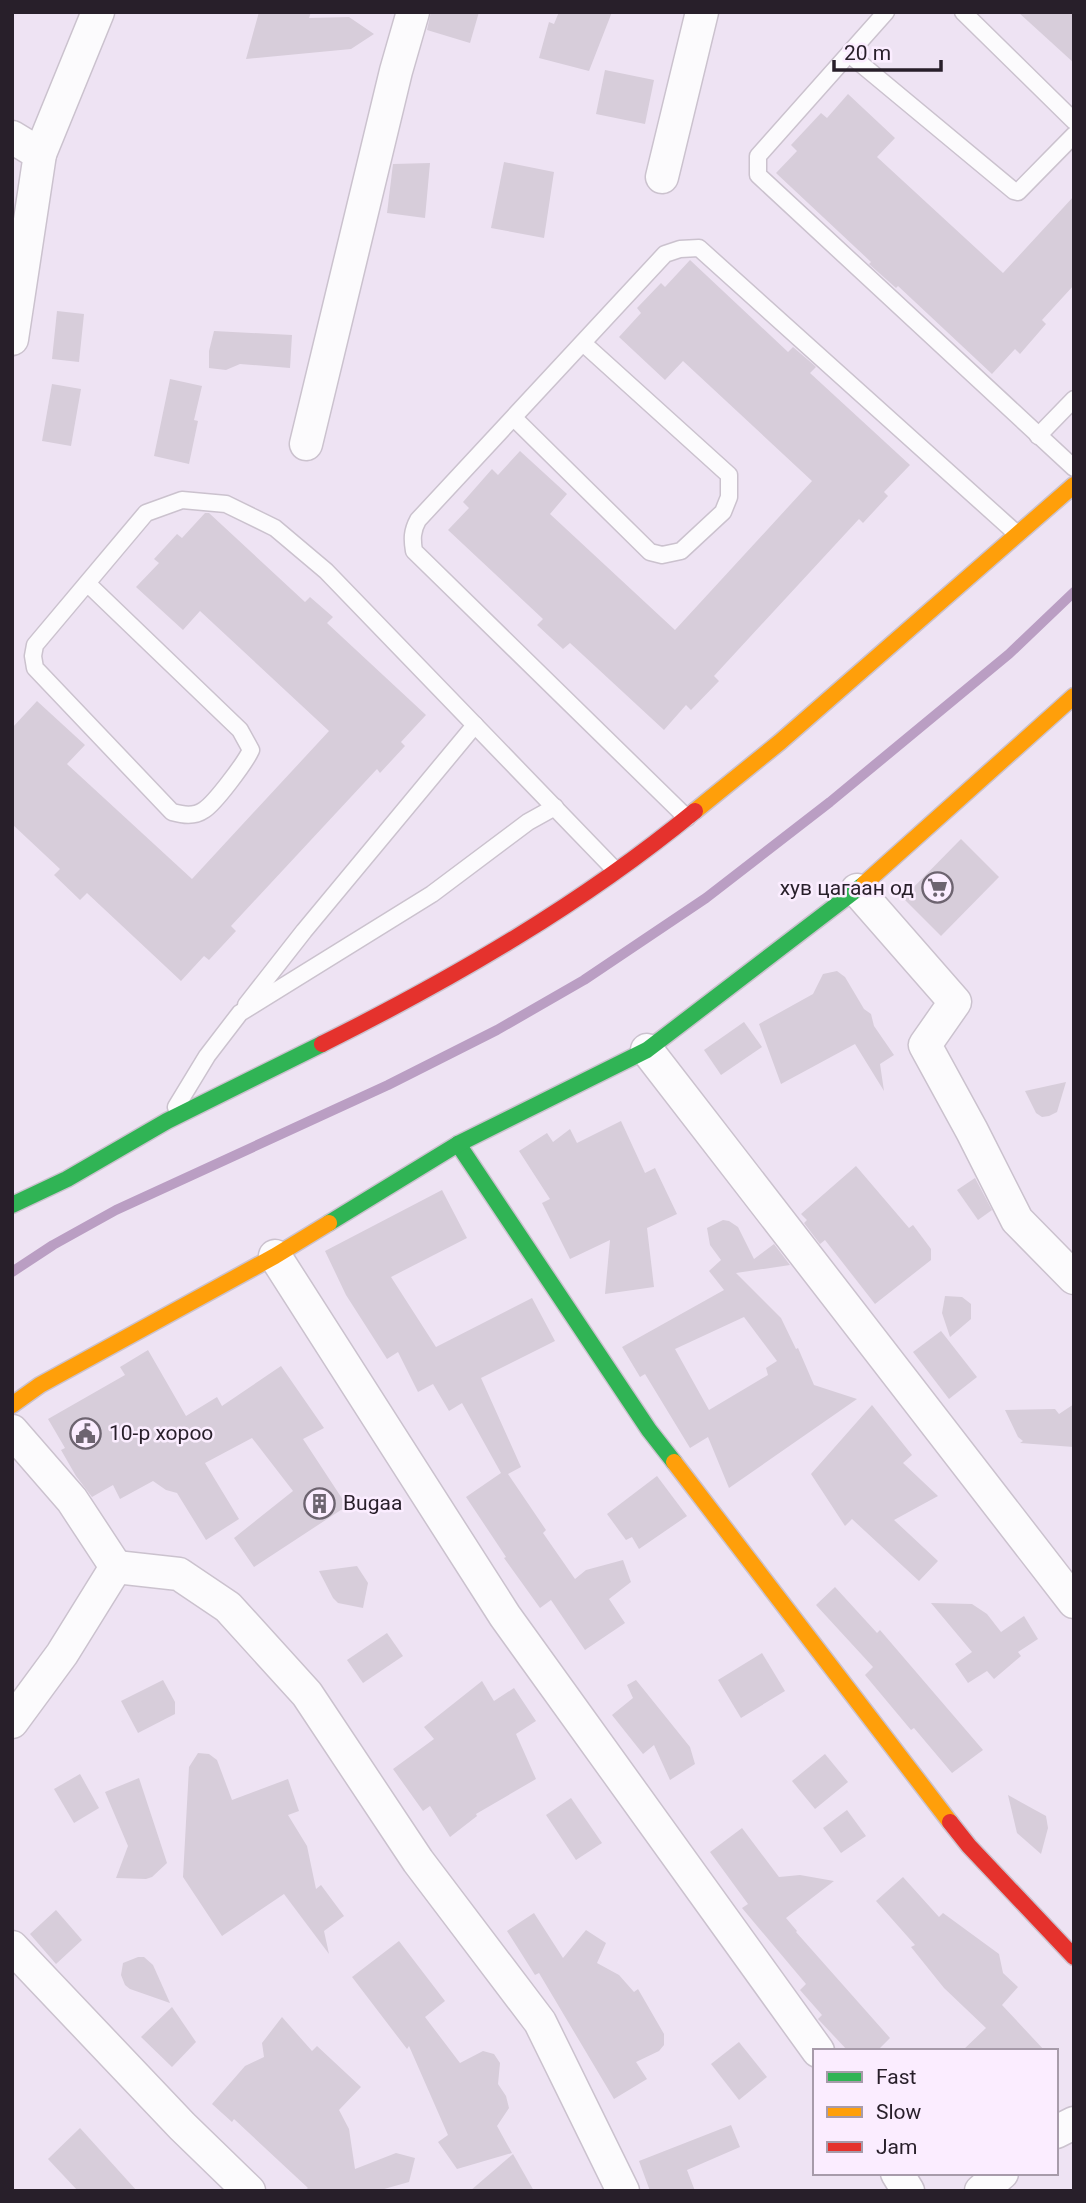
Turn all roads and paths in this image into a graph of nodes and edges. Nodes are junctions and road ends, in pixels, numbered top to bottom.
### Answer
1 (98, 12) edge
2 (413, 12) edge
3 (702, 12) edge
4 (886, 12) edge
5 (963, 12) edge
6 (849, 54) junction
7 (1074, 121) edge
8 (1074, 135) edge
9 (12, 137) edge
10 (40, 154) junction
11 (662, 177) dead end
12 (12, 339) edge
13 (583, 343) junction
14 (1074, 399) edge
15 (513, 418) junction
16 (1038, 436) junction
17 (306, 444) dead end
18 (1074, 468) edge
19 (1074, 485) edge
20 (1018, 534) junction
21 (87, 583) junction
22 (1074, 696) edge
23 (475, 726) junction
24 (555, 807) junction
25 (687, 818) junction
26 (616, 871) junction
27 (858, 890) junction
28 (240, 1013) junction
29 (647, 1049) junction
30 (167, 1121) junction
31 (458, 1144) junction
32 (12, 1205) edge
33 (275, 1256) junction
34 (1074, 1278) edge
35 (12, 1405) edge
36 (12, 1431) edge
37 (116, 1567) junction
38 (1074, 1602) edge
39 (12, 1722) edge
40 (12, 1947) edge
41 (1074, 1957) edge
42 (817, 2049) edge
43 (1074, 2123) edge
44 (1058, 2131) edge
45 (898, 2175) edge
46 (1000, 2175) edge
47 (249, 2191) edge
48 (623, 2191) edge
49 (908, 2191) edge
50 (981, 2191) edge

1 - 10 street
2 - 17 street
3 - 11 street
4 - 6 lane
5 - 7 lane
6 - 8 lane
6 - 16 lane
9 - 10 street
10 - 12 street
13 - 15 lane
13 - 15 lane
13 - 20 lane
14 - 16 lane
15 - 25 lane
16 - 18 lane
19 - 20 street
20 - 25 street
21 - 21 lane
21 - 23 lane
22 - 27 street
23 - 24 lane
23 - 28 lane
24 - 26 lane
24 - 28 lane
25 - 26 street
26 - 30 street
27 - 29 street
27 - 34 street
28 - 30 lane
29 - 31 street
29 - 38 street
30 - 32 street
31 - 33 street
31 - 41 street
33 - 35 street
33 - 42 street
36 - 37 street
37 - 39 street
37 - 48 street
40 - 47 street
43 - 44 street
45 - 49 street
46 - 50 street

